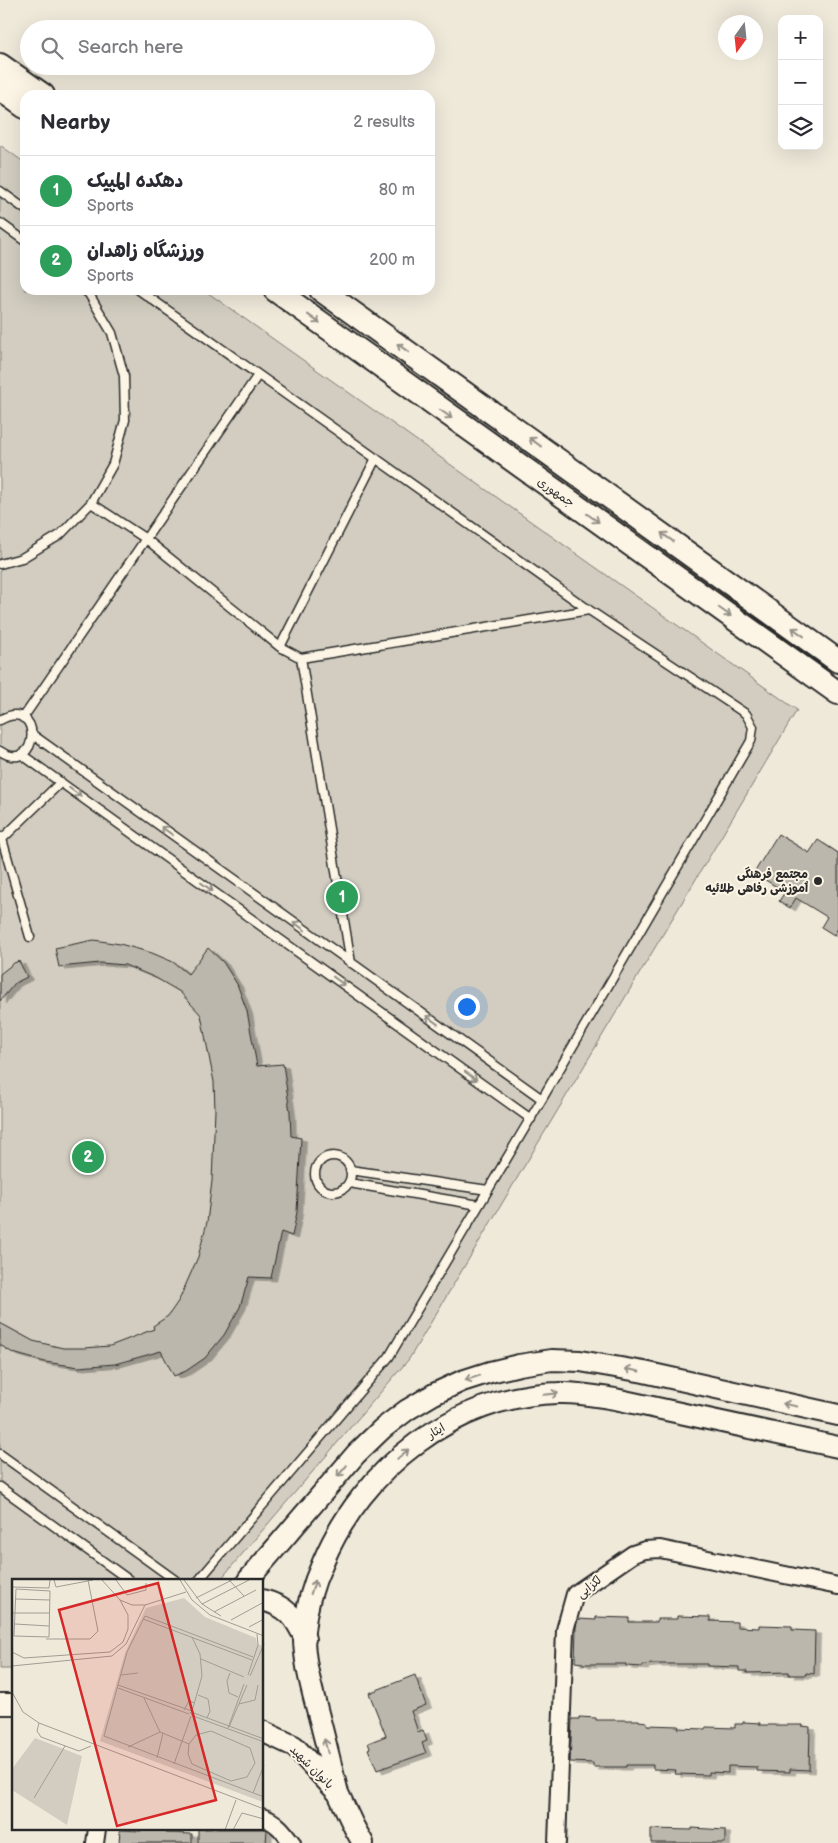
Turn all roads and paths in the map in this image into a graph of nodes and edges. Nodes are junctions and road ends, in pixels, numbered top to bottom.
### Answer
1 (0, 64) edge
2 (0, 89) edge
3 (36, 90) edge
4 (20, 103) edge
5 (0, 191) edge
6 (20, 205) edge
7 (0, 223) edge
8 (20, 237) edge
9 (90, 295) edge
10 (146, 295) edge
11 (282, 295) edge
12 (328, 295) edge
13 (376, 328) junction
14 (359, 352) junction
15 (258, 375) junction
16 (376, 458) junction
17 (92, 503) junction
18 (146, 539) junction
19 (0, 564) edge
20 (588, 610) junction
21 (280, 647) junction
22 (301, 658) junction
23 (838, 661) edge
24 (838, 693) edge
25 (2, 716) edge
26 (23, 718) junction
27 (33, 735) junction
28 (0, 751) edge
29 (21, 754) junction
30 (61, 782) junction
31 (1, 838) edge
32 (30, 937) dead end
33 (351, 963) junction
34 (542, 1099) junction
35 (531, 1119) junction
36 (350, 1170) junction
37 (349, 1183) junction
38 (488, 1190) junction
39 (479, 1205) junction
40 (838, 1415) edge
41 (838, 1447) edge
42 (0, 1454) edge
43 (0, 1487) edge
44 (128, 1579) edge
45 (175, 1579) edge
46 (200, 1579) edge
47 (249, 1579) edge
48 (838, 1586) edge
49 (264, 1601) edge
50 (305, 1639) junction
51 (264, 1732) edge
52 (338, 1793) junction
53 (264, 1817) edge
54 (97, 1830) edge
55 (95, 1843) edge
56 (292, 1843) edge
57 (364, 1843) edge
58 (557, 1843) edge

1 - 3 main road
2 - 4 main road
5 - 6 lane
7 - 8 lane
9 - 17 lane
10 - 15 lane
11 -> 14 main road, جمهوری
12 - 13 main road
13 - 14 main road
23 -> 13 main road
14 -> 24 main road, جمهوری
15 - 16 lane
15 - 18 lane
16 - 20 lane
16 - 21 lane
17 - 18 lane
17 - 19 lane
18 - 21 lane
18 - 26 lane
20 - 22 lane
20 - 34 lane
21 - 22 lane
22 - 33 lane
25 - 26 lane
26 - 27 lane
27 - 29 lane
33 -> 27 lane
28 - 29 lane
29 - 30 lane
30 - 31 lane
30 -> 35 lane
31 - 32 lane
34 -> 33 lane
34 - 35 lane
35 - 38 lane
36 - 37 lane
36 - 37 lane
36 - 38 lane
37 - 39 lane
38 - 39 lane
39 - 46 lane
40 -> 47 street
50 -> 41 street, ایثار
42 - 45 lane
43 - 44 lane
48 - 58 street, لکزایی
49 - 50 street
52 -> 50 street, ایثار
51 - 52 street, بانوان شهید
52 - 57 street, بانوان شهید
53 - 56 street
54 - 55 street

